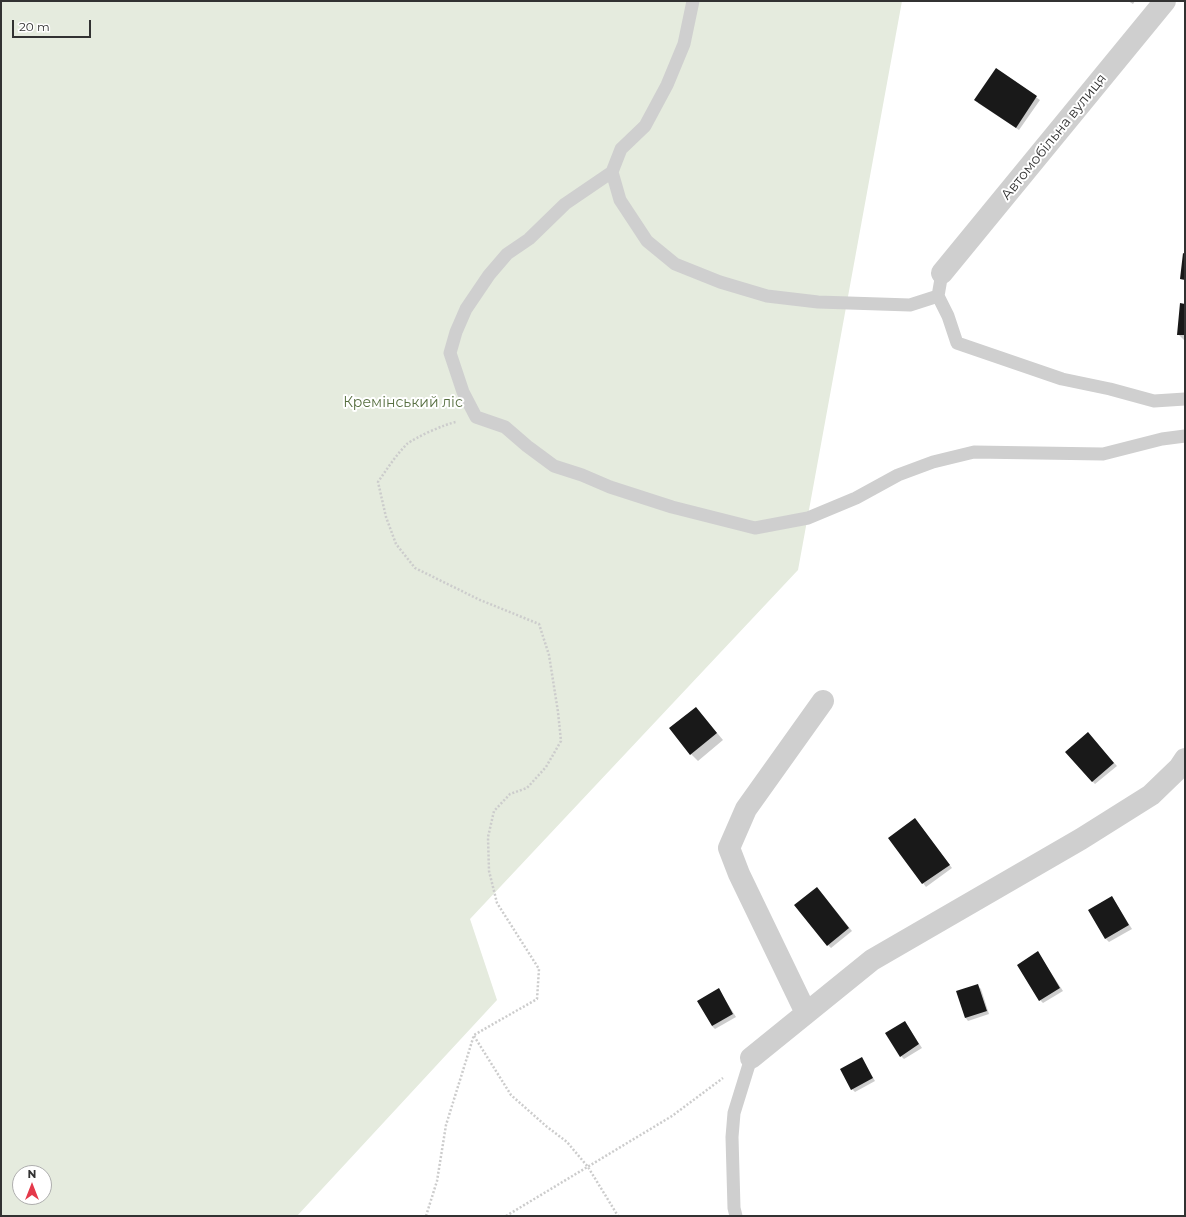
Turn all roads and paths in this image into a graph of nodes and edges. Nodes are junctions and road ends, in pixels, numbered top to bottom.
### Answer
1 (693, 1) edge
2 (1165, 1) edge
3 (612, 172) junction
4 (942, 273) joint
5 (938, 296) junction
6 (1185, 399) edge
7 (476, 416) junction
8 (1185, 436) edge
9 (822, 701) dead end
10 (1185, 759) edge
11 (806, 1013) junction
12 (474, 1035) junction
13 (751, 1058) junction
14 (588, 1167) junction
15 (426, 1216) edge
16 (506, 1216) edge
17 (618, 1216) edge
18 (736, 1216) edge

1 - 3 lane
2 - 4 street, Автомобільна вулиця
3 - 5 lane
3 - 7 lane
4 - 5 lane
5 - 6 lane
7 - 8 lane
7 - 12 path
9 - 11 street
10 - 11 street
11 - 13 street
12 - 14 path
12 - 15 path
13 - 14 path
13 - 18 lane
14 - 16 path
14 - 17 path

